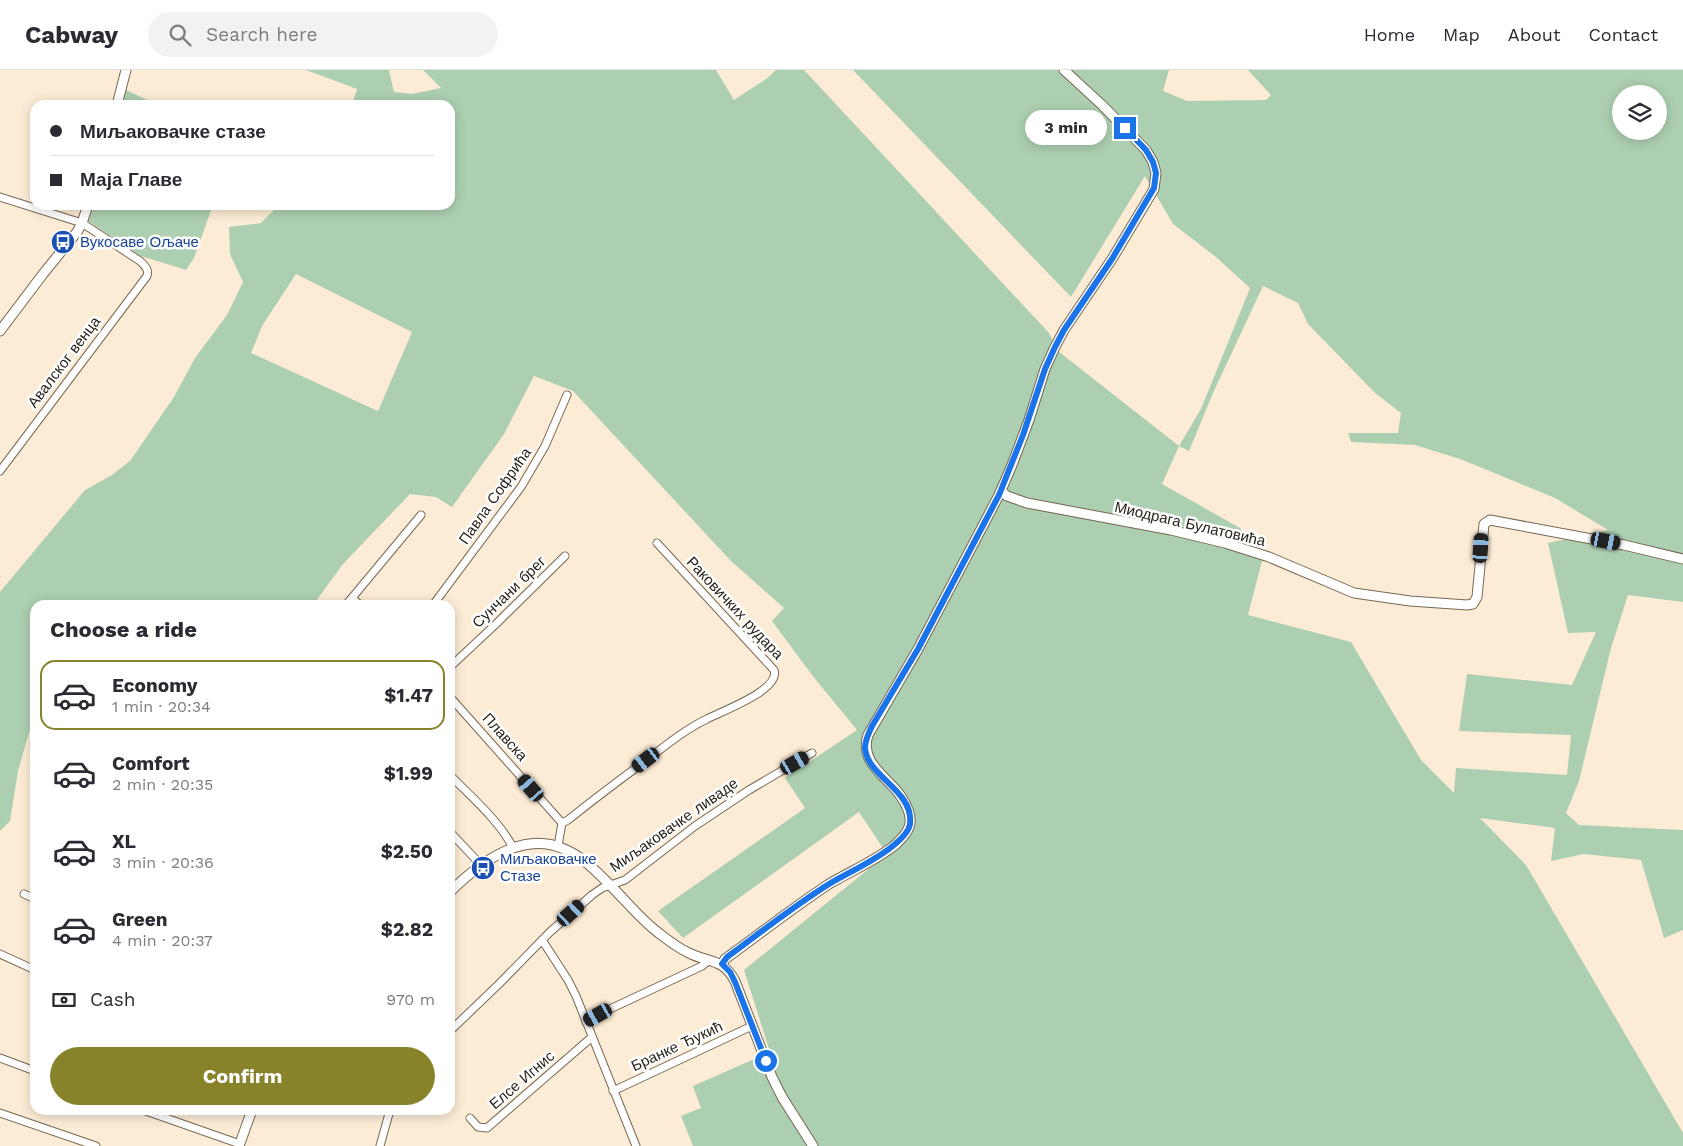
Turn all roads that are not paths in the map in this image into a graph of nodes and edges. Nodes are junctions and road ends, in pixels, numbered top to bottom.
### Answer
1 (126, 70) edge
2 (1064, 70) edge
3 (118, 100) edge
4 (0, 197) edge
5 (30, 207) edge
6 (41, 210) edge
7 (86, 210) edge
8 (82, 223) junction
9 (0, 331) edge
10 (567, 395) dead end
11 (0, 471) edge
12 (1001, 491) junction
13 (421, 515) dead end
14 (657, 544) dead end
15 (566, 556) dead end
16 (1683, 560) edge
17 (352, 598) joint
18 (354, 600) edge
19 (437, 600) edge
20 (455, 662) edge
21 (455, 703) edge
22 (812, 753) dead end
23 (455, 780) edge
24 (562, 822) junction
25 (455, 837) edge
26 (558, 846) junction
27 (513, 848) junction
28 (481, 865) junction
29 (610, 885) junction
30 (455, 888) edge
31 (24, 894) dead end
32 (30, 897) edge
33 (542, 940) junction
34 (0, 954) edge
35 (709, 960) junction
36 (722, 964) junction
37 (30, 968) edge
38 (586, 1022) junction
39 (455, 1026) edge
40 (752, 1026) junction
41 (592, 1037) junction
42 (0, 1058) edge
43 (30, 1069) edge
44 (613, 1092) junction
45 (0, 1113) edge
46 (157, 1115) edge
47 (250, 1115) edge
48 (389, 1115) edge
49 (470, 1118) dead end
50 (240, 1145) edge
51 (633, 1145) edge
52 (96, 1146) edge
53 (380, 1146) edge
54 (813, 1146) edge

1 - 3 street
2 - 12 street
4 - 5 street
6 - 8 street
7 - 8 street
8 - 9 street
8 - 11 street, Авалског венца
10 - 19 street, Павла Софрића
12 - 16 street, Миодрага Булатовића
12 - 36 street
13 - 17 street
14 - 24 street, Раковичких рудара
15 - 20 street, Сунчани брег
17 - 18 street
21 - 24 street, Плавска
22 - 29 street, Миљаковачке ливаде
23 - 27 street
24 - 26 street
25 - 28 street
26 - 27 street
26 - 29 street
27 - 28 street
28 - 30 street
29 - 33 street, Миљаковачке ливаде
29 - 35 street
31 - 32 street
33 - 38 street
33 - 39 street, Миљаковачке ливаде
34 - 37 street
35 - 36 street
35 - 38 street
36 - 40 street
38 - 41 street
40 - 44 street, Бранке Ђукић
40 - 54 street
41 - 44 street
41 - 49 street, Елсе Игнис
42 - 43 street
44 - 51 street
45 - 52 street
46 - 50 street
47 - 50 street
48 - 53 street

